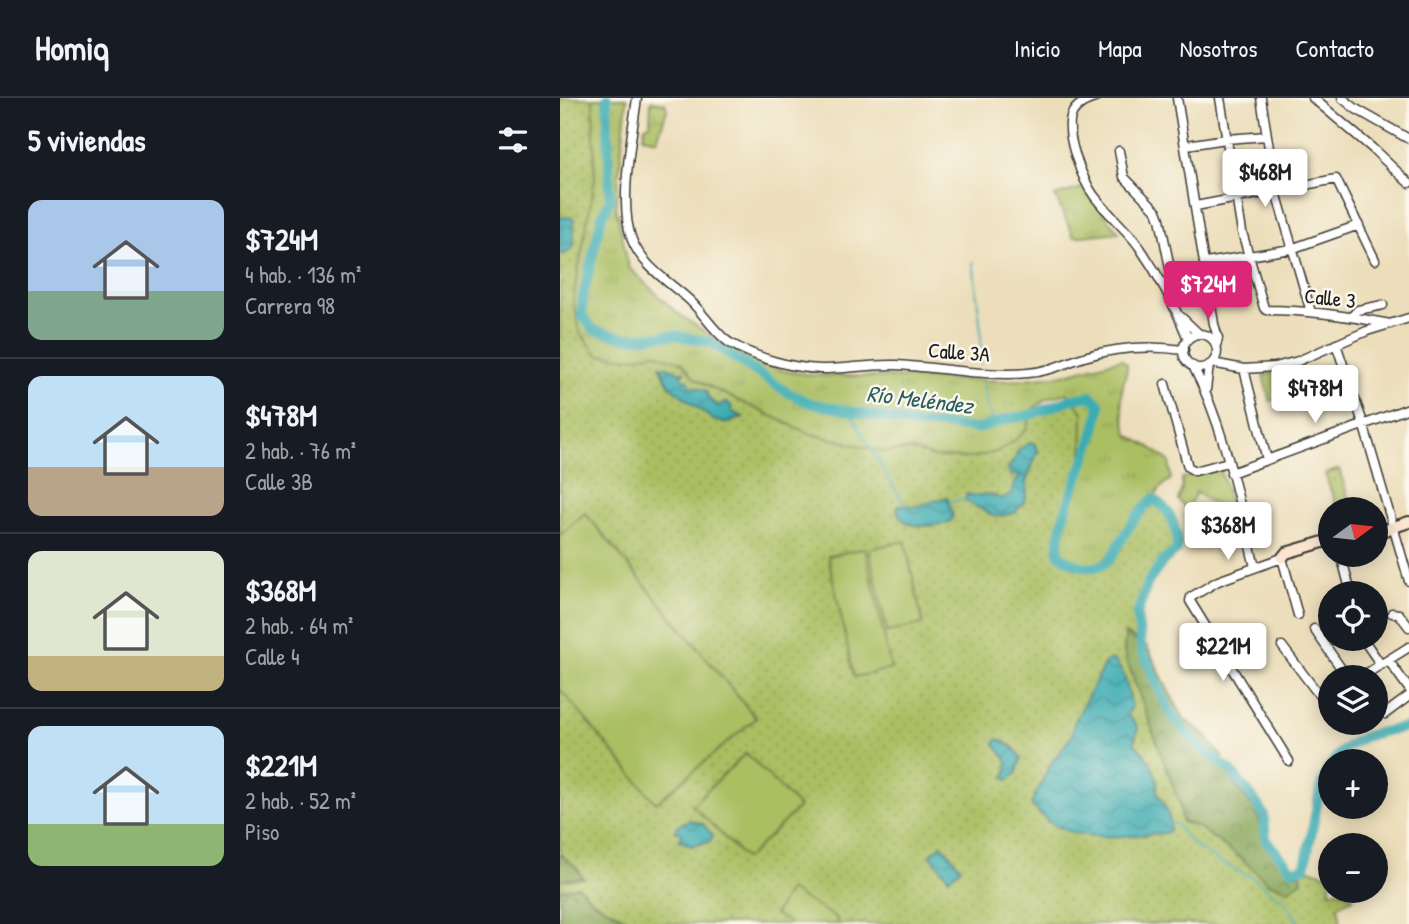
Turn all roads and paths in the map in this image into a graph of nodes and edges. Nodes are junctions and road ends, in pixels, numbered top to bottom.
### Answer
1 (637, 98) edge
2 (1095, 98) edge
3 (1177, 98) edge
4 (1220, 98) edge
5 (1261, 98) edge
6 (1313, 98) edge
7 (1342, 98) edge
8 (1267, 136) junction
9 (1226, 139) junction
10 (1409, 139) edge
11 (1187, 145) junction
12 (1119, 151) dead end
13 (1409, 183) edge
14 (1276, 192) junction
15 (1237, 198) junction
16 (1196, 206) junction
17 (1359, 225) junction
18 (1291, 249) junction
19 (1248, 257) junction
20 (1375, 260) dead end
21 (1206, 263) junction
22 (1166, 288) junction
23 (1382, 305) dead end
24 (1311, 312) junction
25 (1180, 316) junction
26 (1352, 316) junction
27 (1409, 318) edge
28 (1214, 324) junction
29 (1390, 324) junction
30 (1203, 335) junction
31 (1188, 339) junction
32 (1336, 344) junction
33 (1184, 350) junction
34 (1216, 350) junction
35 (1210, 364) junction
36 (1193, 366) junction
37 (1231, 366) junction
38 (1244, 369) junction
39 (1165, 384) dead end
40 (1206, 390) junction
41 (1409, 408) edge
42 (1363, 423) junction
43 (1267, 460) junction
44 (1228, 462) junction
45 (1231, 473) junction
46 (1409, 515) edge
47 (1409, 522) edge
48 (1388, 524) edge
49 (1392, 524) junction
50 (1388, 526) edge
51 (1318, 544) edge
52 (1318, 550) edge
53 (1282, 558) junction
54 (1255, 567) junction
55 (1409, 581) edge
56 (1392, 613) dead end
57 (1298, 615) dead end
58 (1409, 627) edge
59 (1314, 629) dead end
60 (1282, 646) dead end
61 (1409, 647) edge
62 (1374, 651) edge
63 (1385, 663) junction
64 (1339, 665) edge
65 (1382, 665) edge
66 (1318, 688) edge
67 (1409, 689) edge
68 (1409, 695) edge
69 (1388, 711) edge
70 (1289, 761) dead end

1 - 33 street, Calle 3A
2 - 22 street
3 - 11 street
4 - 9 street
5 - 8 street
6 - 13 street
7 - 10 street
8 - 9 street
8 - 14 street
9 - 11 street
9 - 15 street
11 - 16 street
12 - 22 street
14 - 15 street
14 - 17 street
14 - 18 street
15 - 16 street
15 - 19 street
16 - 21 street
17 - 18 street
17 - 20 street
18 - 19 street
18 - 24 street
19 - 21 street
19 - 24 street, Calle 3
21 - 28 street
22 - 25 street
23 - 26 street
24 - 26 street, Calle 3
25 - 30 street
25 - 31 street
26 - 29 street, Calle 3
27 - 29 street
28 - 30 street
28 - 34 street
29 - 32 street
30 - 31 street
30 - 34 street
31 - 33 street
32 - 38 street
32 - 42 street
33 - 36 street
34 - 35 street
34 - 37 street
35 - 36 street
35 - 37 street
35 - 40 street
36 - 40 street
37 - 38 street
38 - 43 street
39 - 44 street
40 - 44 street
41 - 42 street
42 - 43 street
42 - 49 street
43 - 45 street
44 - 45 street
45 - 54 street
46 - 49 street
47 - 49 street
48 - 49 street
49 - 50 street
49 - 55 street
51 - 53 street
52 - 53 street
53 - 54 street
53 - 57 street
54 - 70 street
56 - 58 street
59 - 64 street
60 - 66 street
61 - 63 street
62 - 63 street
63 - 65 street
63 - 67 street
68 - 69 street

